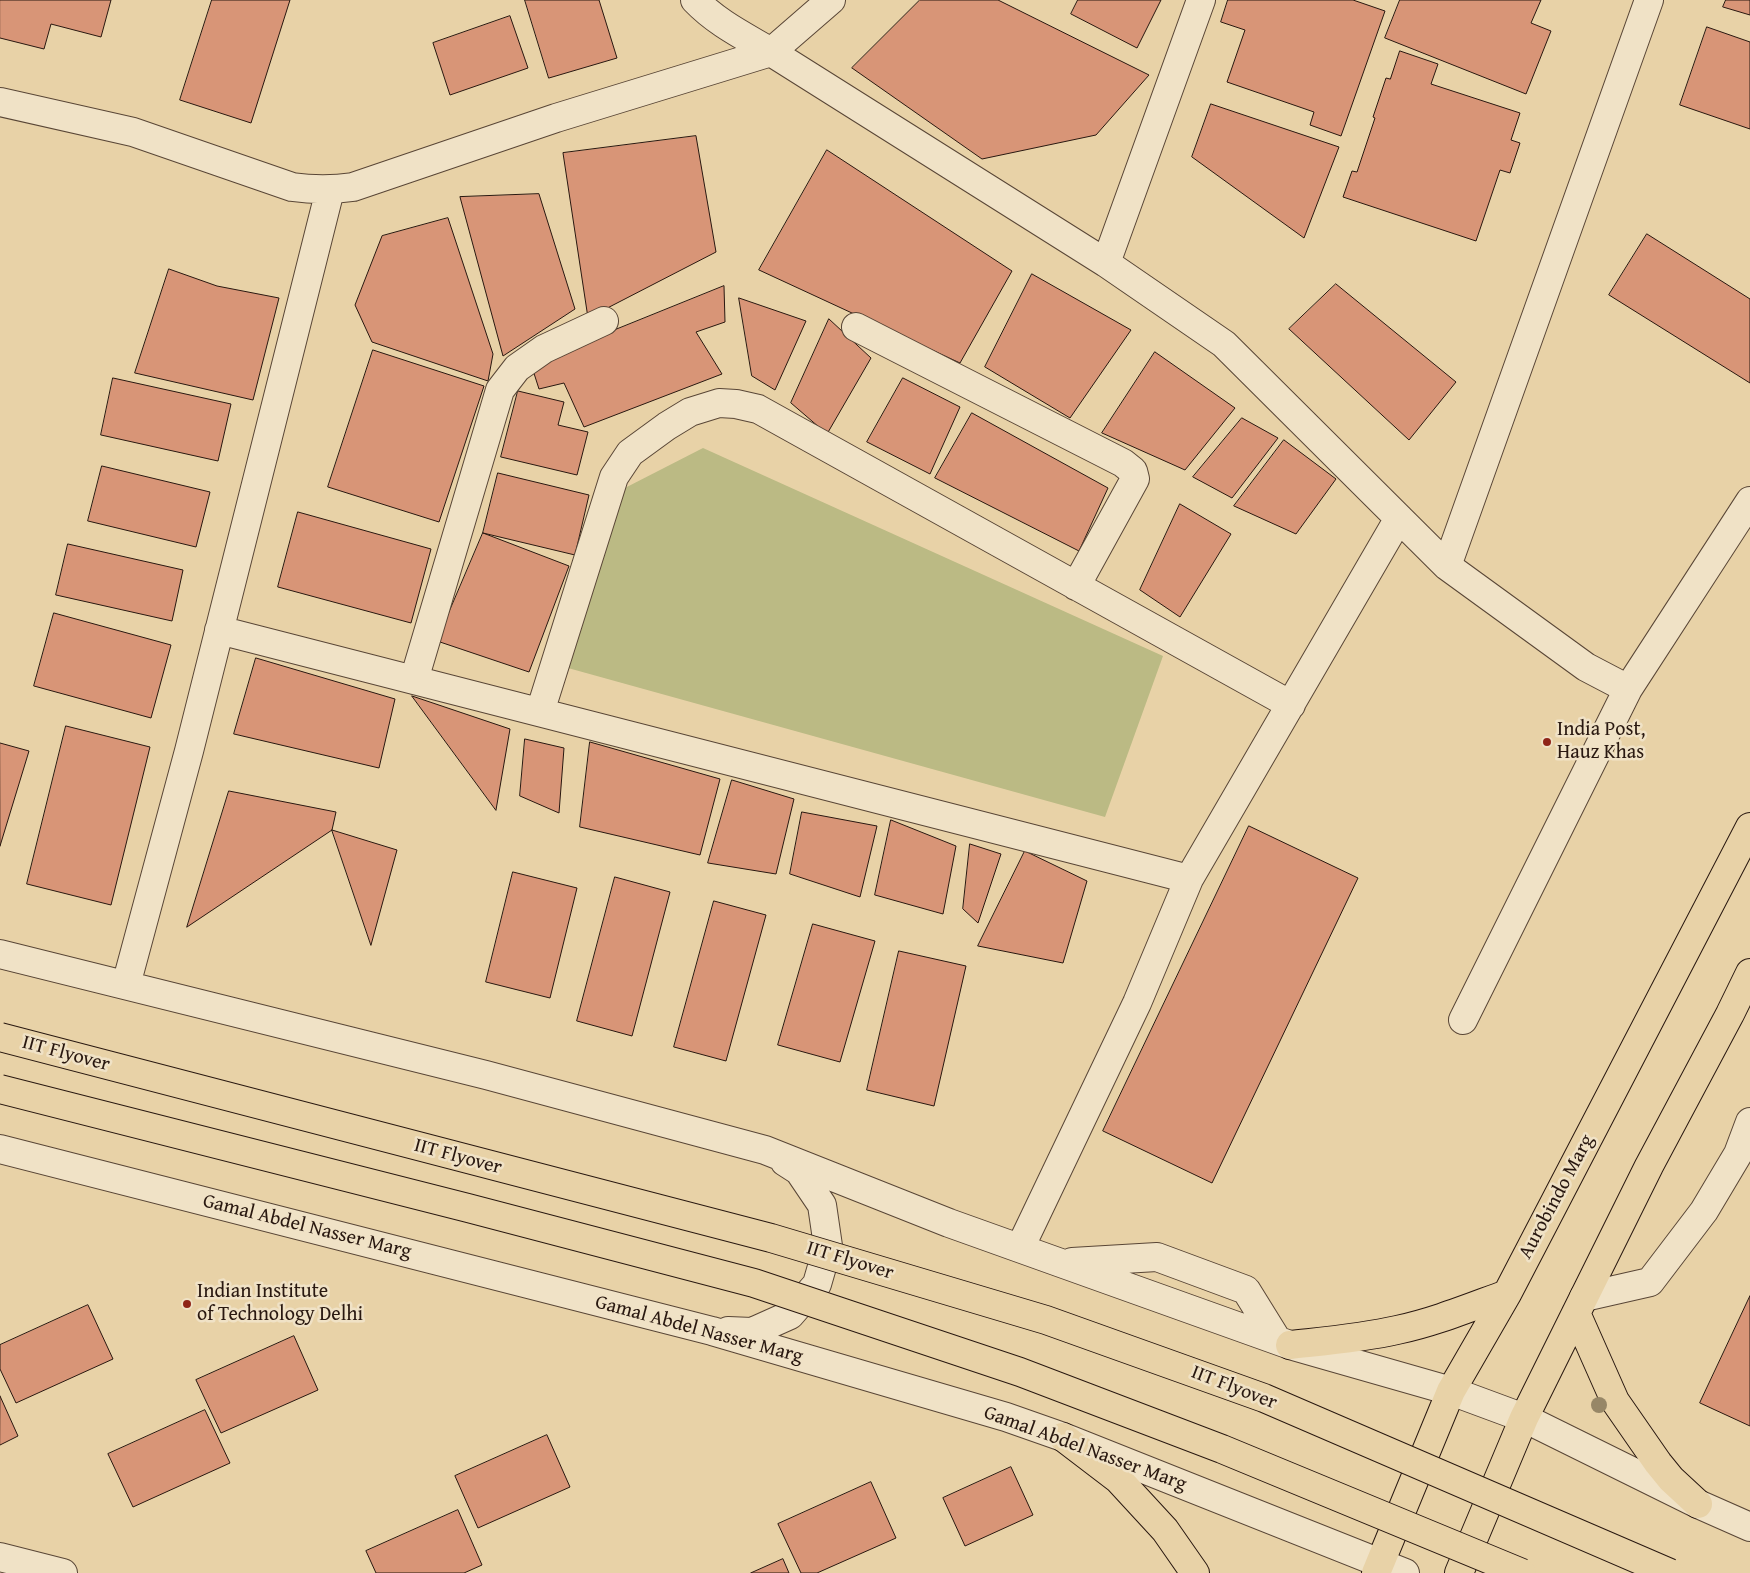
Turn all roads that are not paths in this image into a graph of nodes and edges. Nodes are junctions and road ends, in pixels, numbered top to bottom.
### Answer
1 (695, 0) edge
2 (831, 0) edge
3 (1201, 0) edge
4 (1649, 0) edge
5 (771, 52) junction
6 (0, 102) edge
7 (330, 190) junction
8 (1106, 263) junction
9 (604, 320) dead end
10 (856, 327) dead end
11 (1750, 501) edge
12 (1399, 518) junction
13 (1447, 566) junction
14 (1076, 586) junction
15 (219, 630) junction
16 (414, 680) junction
17 (1628, 689) junction
18 (1291, 705) junction
19 (540, 712) junction
20 (1750, 827) edge
21 (1189, 879) junction
22 (0, 954) edge
23 (1750, 973) edge
24 (126, 985) junction
25 (1463, 1020) dead end
26 (0, 1037) edge
27 (0, 1089) edge
28 (1750, 1122) edge
29 (0, 1148) edge
30 (765, 1150) junction
31 (1744, 1154) edge
32 (1020, 1248) junction
33 (1061, 1262) junction
34 (1507, 1294) junction
35 (1580, 1305) junction
36 (712, 1331) junction
37 (1283, 1343) junction
38 (1451, 1391) junction
39 (1524, 1418) junction
40 (1063, 1437) junction
41 (1698, 1504) junction
42 (1750, 1527) edge
43 (0, 1557) edge
44 (1387, 1569) edge
45 (63, 1573) edge
46 (1194, 1573) edge
47 (1460, 1573) edge
48 (1522, 1573) edge
49 (1670, 1573) edge

1 - 5 street
2 - 5 street
3 - 8 street
4 - 13 street
5 - 7 street
5 - 8 street
6 - 7 street
7 - 15 street
8 - 12 street
9 - 16 street
10 - 14 street
11 - 17 street
12 - 13 street
12 - 18 street
13 - 17 street
14 - 18 street
14 - 19 street
15 - 16 street
15 - 24 street
16 - 19 street
17 - 25 street
18 - 21 street
19 - 21 street
20 - 34 main road, Aurobindo Marg
21 - 32 street
22 - 24 street
23 - 35 main road
24 - 30 street
26 - 49 main road, IIT Flyover, bridge
27 - 48 main road, bridge
28 - 31 street
29 - 36 street, Gamal Abdel Nasser Marg
30 - 32 street
30 - 36 street
31 - 35 street
32 - 33 street
33 - 37 street
33 - 37 street
34 - 37 main road
34 - 38 main road, Aurobindo Marg
35 - 39 main road
35 - 41 main road
36 - 40 street, Gamal Abdel Nasser Marg
37 - 38 street
38 - 39 street
38 - 44 main road, Aurobindo Marg
39 - 41 street
39 - 47 main road
40 - 44 street, Gamal Abdel Nasser Marg
40 - 46 main road
41 - 42 street
43 - 45 street

